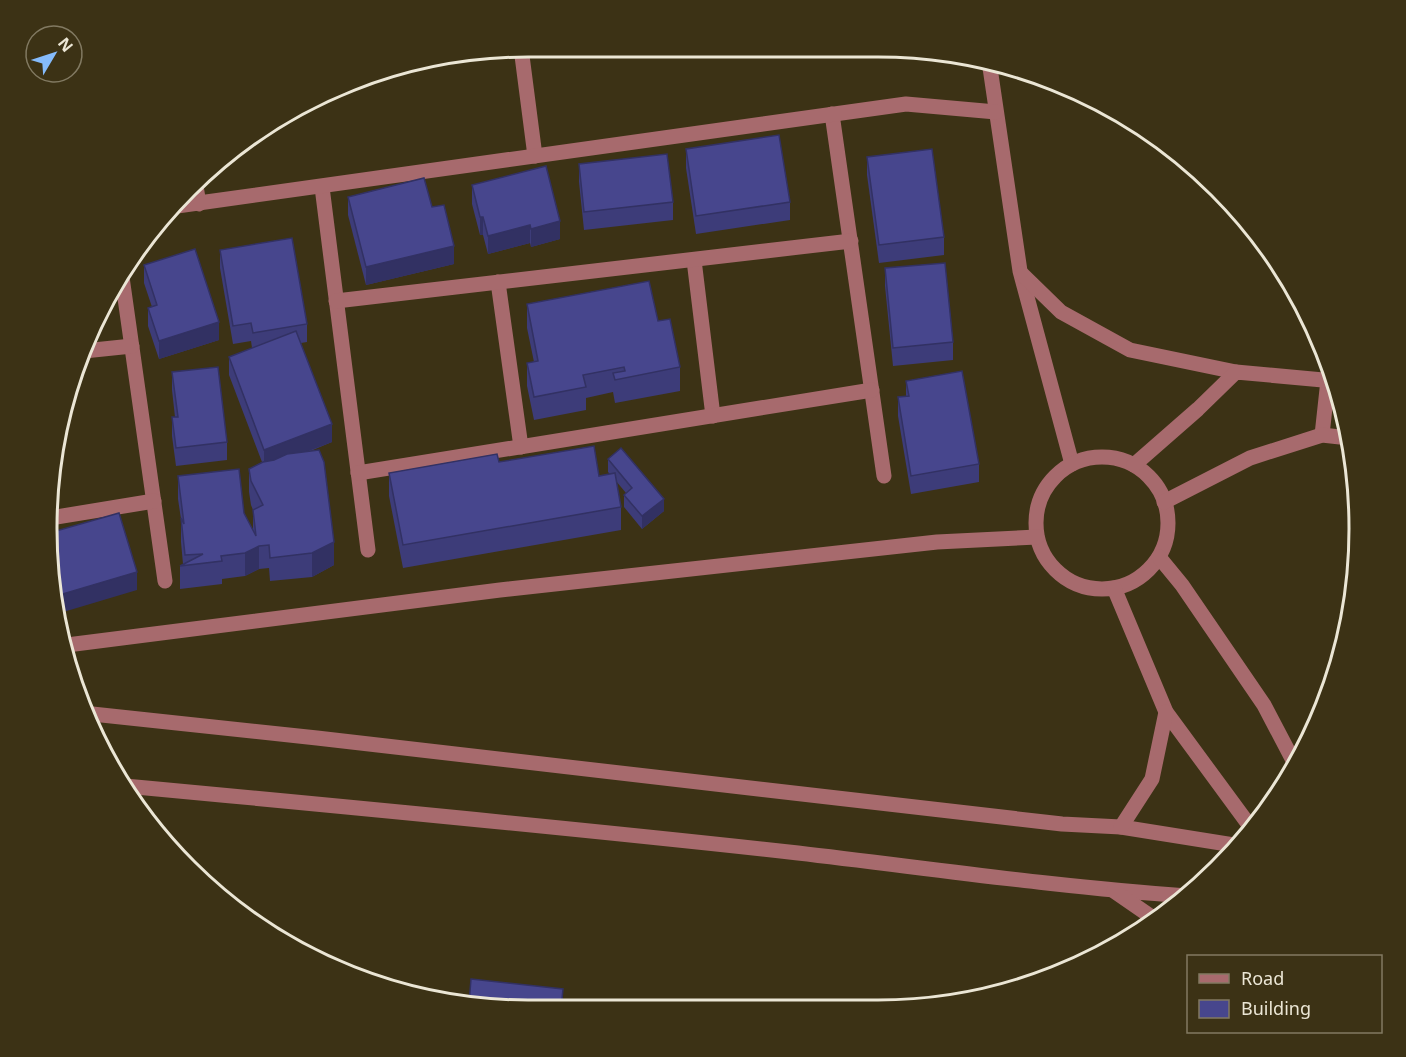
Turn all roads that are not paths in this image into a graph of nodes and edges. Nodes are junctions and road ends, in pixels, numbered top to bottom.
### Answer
1 (522, 57) edge
2 (990, 71) edge
3 (996, 112) junction
4 (832, 114) junction
5 (535, 156) junction
6 (322, 187) junction
7 (197, 193) edge
8 (199, 204) junction
9 (186, 205) edge
10 (851, 241) junction
11 (694, 260) junction
12 (1020, 272) junction
13 (498, 282) junction
14 (123, 287) edge
15 (336, 301) junction
16 (132, 346) junction
17 (92, 350) edge
18 (1236, 372) junction
19 (1325, 379) edge
20 (872, 390) junction
21 (1329, 393) edge
22 (713, 416) junction
23 (1322, 435) junction
24 (1340, 437) edge
25 (521, 447) junction
26 (1072, 464) junction
27 (1134, 465) junction
28 (358, 473) junction
29 (884, 476) dead end
30 (154, 501) junction
31 (1164, 502) junction
32 (57, 517) edge
33 (1037, 537) junction
34 (368, 550) dead end
35 (1159, 556) junction
36 (165, 581) dead end
37 (1114, 588) junction
38 (72, 644) edge
39 (1166, 712) junction
40 (95, 714) edge
41 (1290, 755) edge
42 (134, 787) edge
43 (1247, 822) edge
44 (1121, 827) junction
45 (1227, 844) edge
46 (1114, 891) junction
47 (1174, 895) edge
48 (1148, 915) edge

1 - 5 street
2 - 3 street
3 - 4 street
3 - 12 street
4 - 5 street
4 - 10 street
5 - 6 street
6 - 8 street
6 - 15 street
7 - 8 street
8 - 9 street
10 - 11 street
10 - 20 street
11 - 13 street
11 - 22 street
12 - 18 street
12 - 26 street
13 - 15 street
13 - 25 street
14 - 16 street
15 - 28 street
16 - 17 street
16 - 30 street
18 - 19 street
18 - 27 street
20 - 22 street
20 - 29 street
21 - 23 street
22 - 25 street
23 - 24 street
23 - 31 street
25 - 28 street
26 - 27 street
26 - 33 street
27 - 31 street
28 - 34 street
30 - 32 street
30 - 36 street
31 - 35 street
33 - 37 street
33 - 38 street
35 - 37 street
35 - 41 street
37 - 39 street
39 - 43 street
39 - 44 street
40 - 44 street
42 - 46 street
44 - 45 street
46 - 47 street
46 - 48 street

